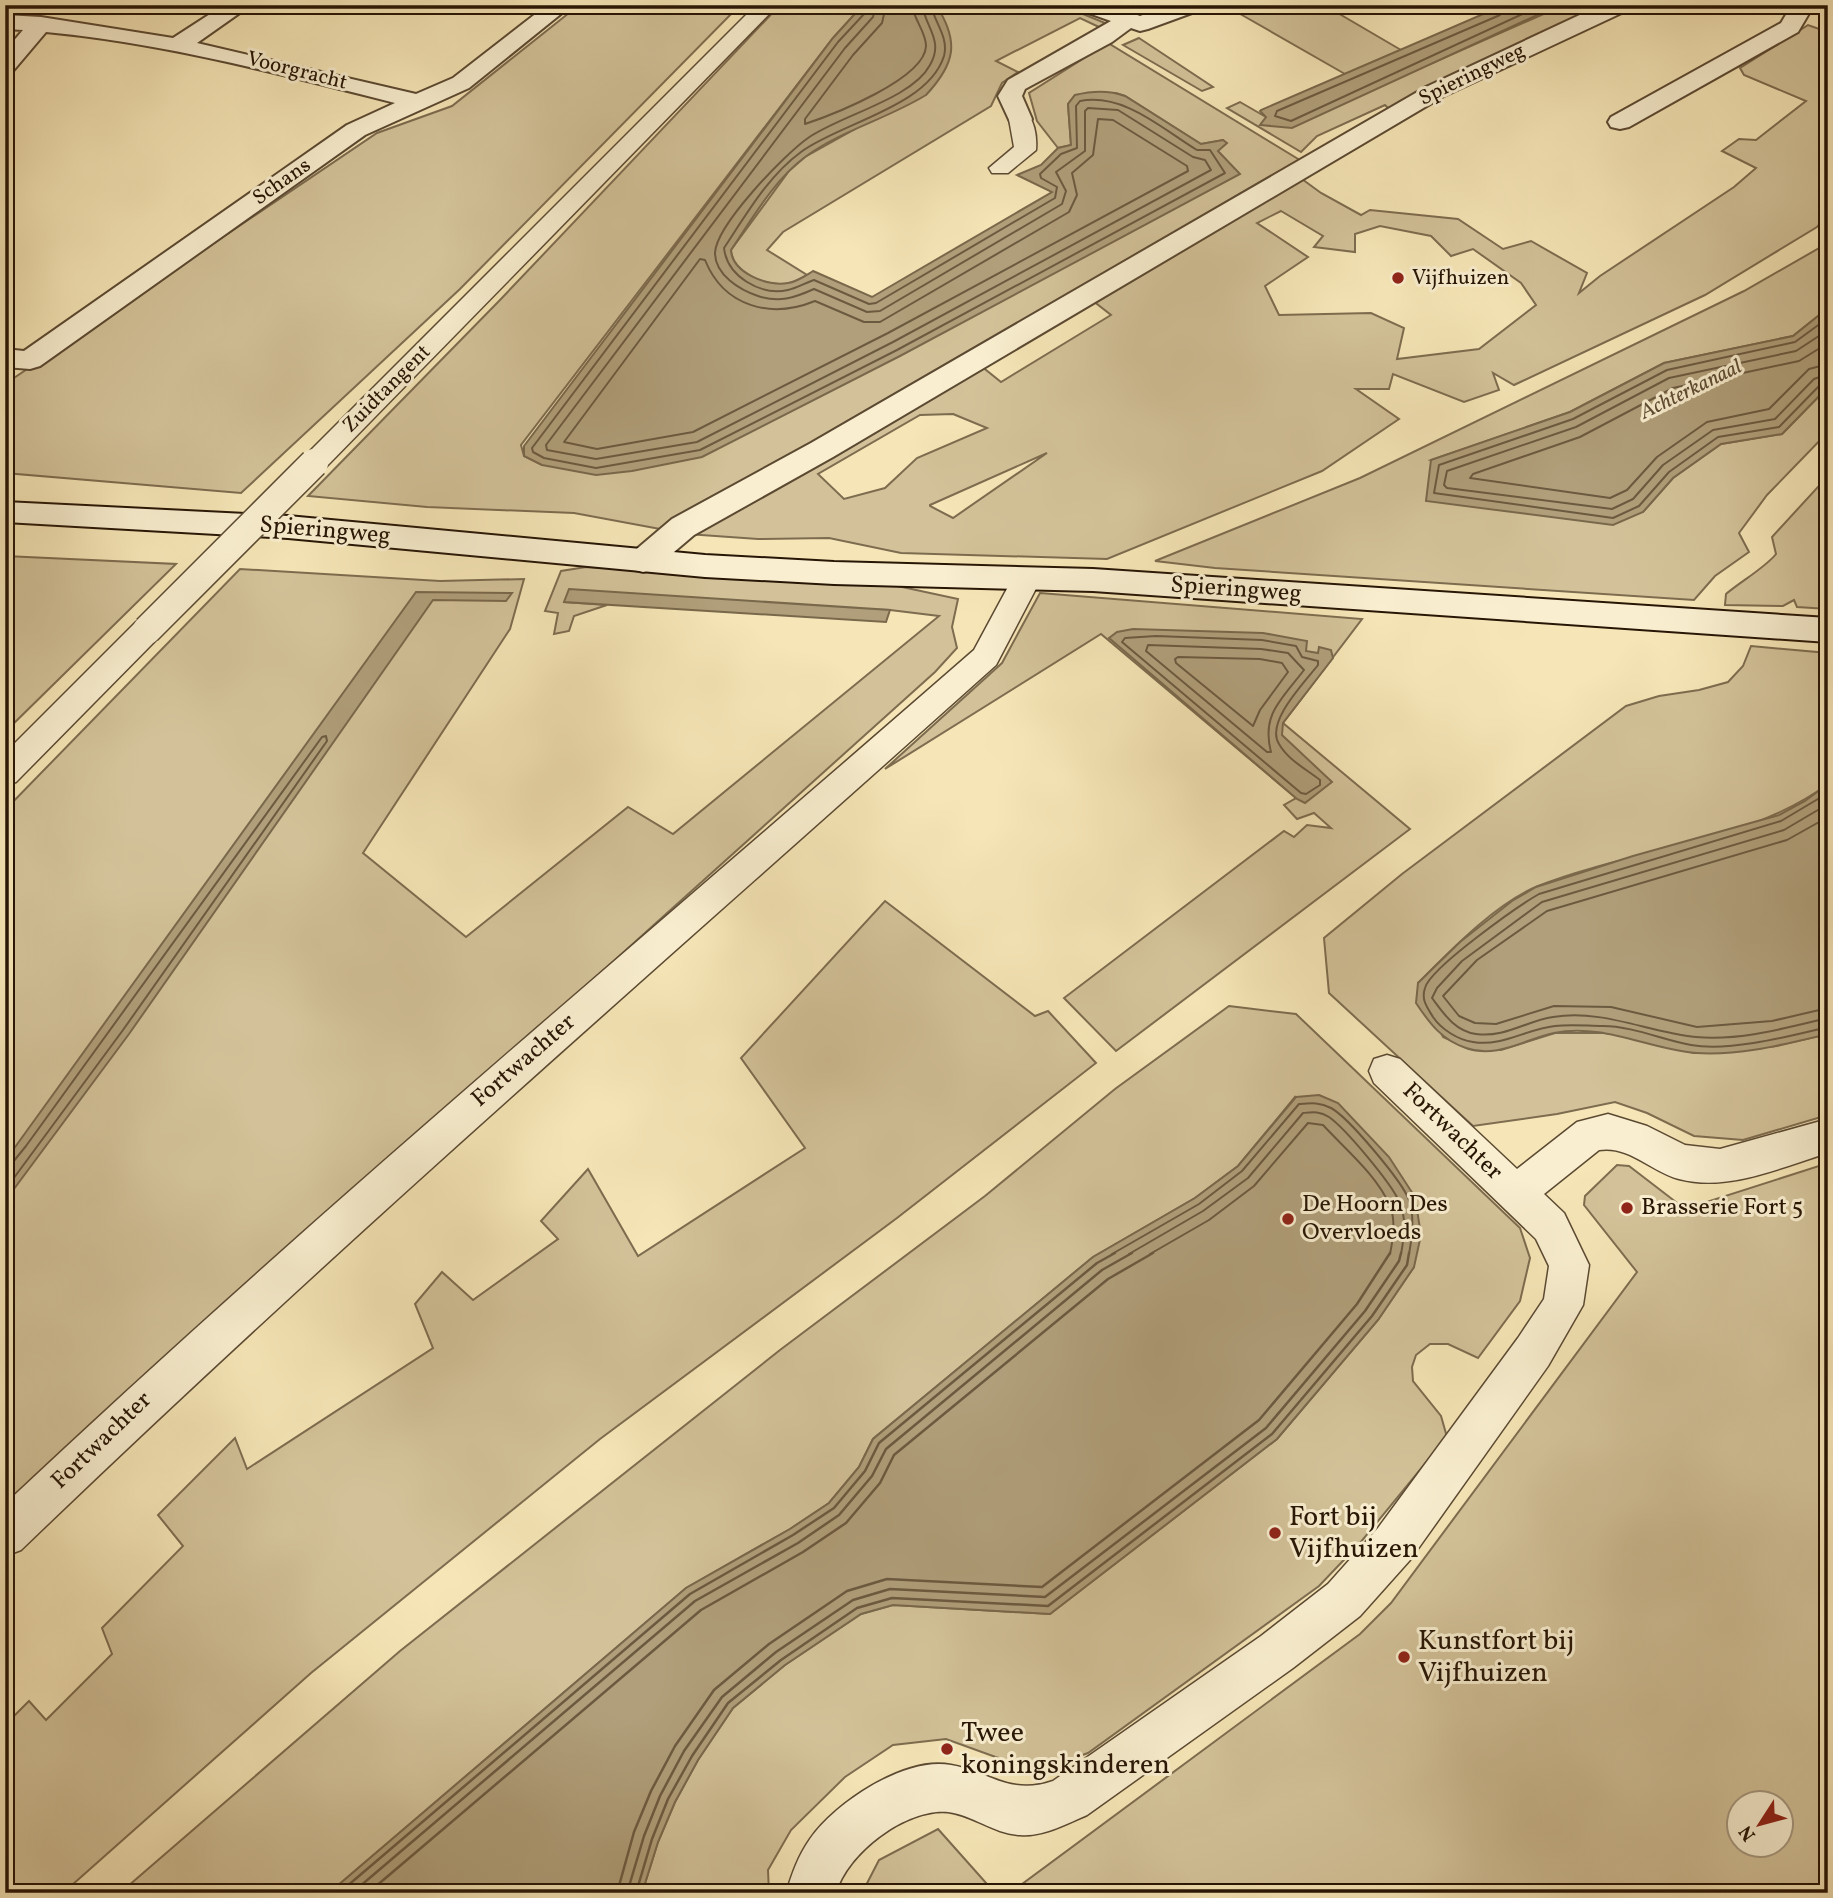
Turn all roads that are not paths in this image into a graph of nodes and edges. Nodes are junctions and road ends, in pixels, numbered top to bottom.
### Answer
1 (240, 5) edge
2 (561, 5) edge
3 (768, 5) edge
4 (1088, 5) edge
5 (1192, 5) edge
6 (1620, 5) edge
7 (1787, 5) edge
8 (1128, 20) junction
9 (5, 22) edge
10 (41, 24) junction
11 (176, 46) junction
12 (5, 66) edge
13 (418, 102) junction
14 (1020, 119) joint
15 (1620, 122) dead end
16 (1000, 168) dead end
17 (5, 358) edge
18 (5, 512) edge
19 (643, 561) junction
20 (1026, 579) junction
21 (1828, 630) edge
22 (5, 773) edge
23 (1388, 1071) dead end
24 (1828, 1136) edge
25 (1516, 1193) junction
26 (5, 1534) edge
27 (811, 1893) edge

1 - 11 street
2 - 13 street, Schans
3 - 22 lane, Zuidtangent, bridge
4 - 8 street
5 - 8 street
6 - 19 street, Spieringweg
7 - 15 street
8 - 14 street
9 - 10 street, Voorgracht
10 - 11 street, Voorgracht
10 - 12 street
11 - 13 street, Voorgracht
13 - 17 street, Schans
14 - 16 lane
18 - 19 street, Spieringweg
19 - 20 street, Spieringweg
20 - 21 street, Spieringweg
20 - 26 lane, Fortwachter
23 - 25 lane, Fortwachter
24 - 25 lane
25 - 27 lane, Fortwachter

